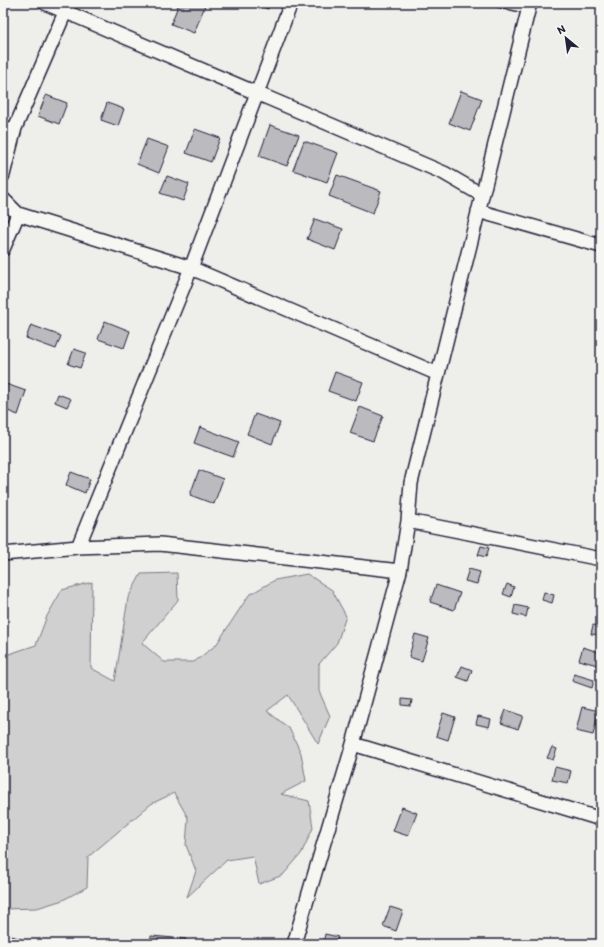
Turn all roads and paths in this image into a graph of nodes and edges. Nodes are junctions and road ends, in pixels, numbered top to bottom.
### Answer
1 (45, 3) edge
2 (291, 3) edge
3 (497, 3) edge
4 (68, 7) edge
5 (529, 7) edge
6 (256, 94) junction
7 (9, 126) edge
8 (3, 175) edge
9 (482, 194) junction
10 (3, 199) edge
11 (478, 211) junction
12 (18, 214) junction
13 (601, 246) edge
14 (3, 249) edge
15 (192, 268) junction
16 (438, 374) junction
17 (408, 521) junction
18 (78, 547) junction
19 (3, 554) edge
20 (601, 559) edge
21 (400, 571) junction
22 (353, 744) junction
23 (601, 819) edge
24 (294, 944) edge

1 - 4 street
2 - 6 street
3 - 5 lane
4 - 6 street
4 - 7 street
5 - 9 street
6 - 9 street
6 - 15 street
7 - 8 street
9 - 11 street
10 - 12 street
11 - 13 street
11 - 16 street
12 - 14 street
12 - 15 street
15 - 16 street
15 - 18 street
16 - 17 street
17 - 20 street
17 - 21 street
18 - 19 street
18 - 21 street
21 - 22 street
22 - 23 street
22 - 24 street

